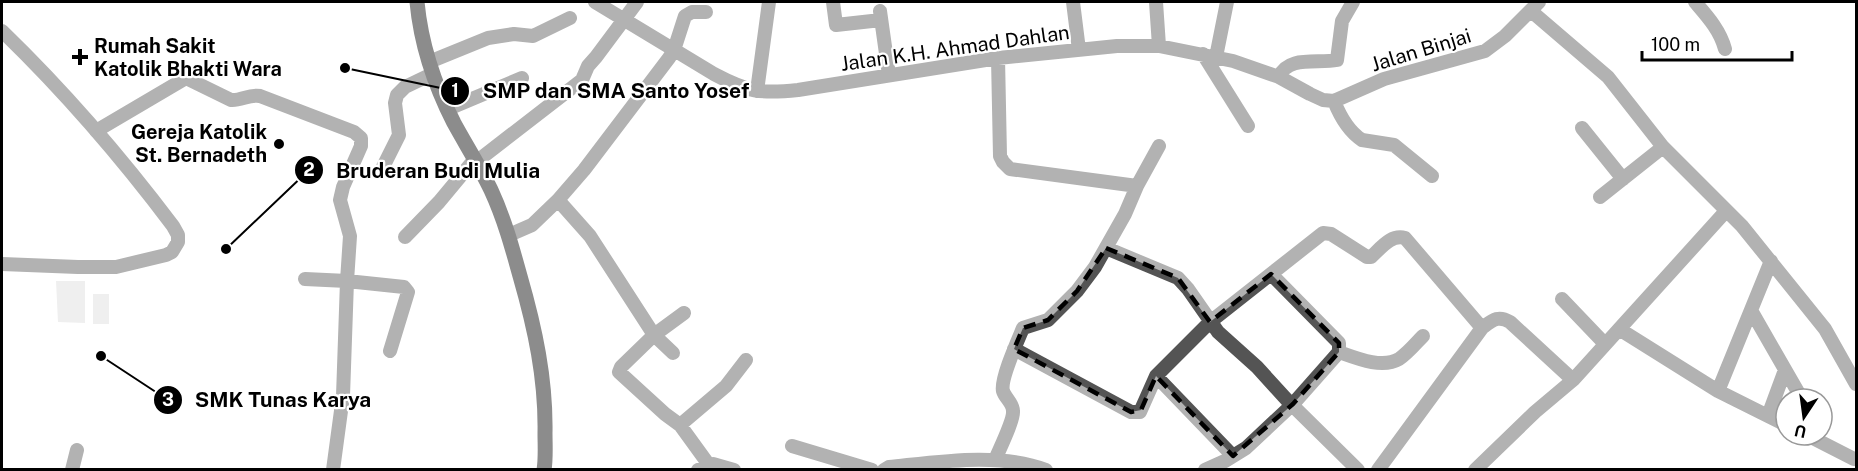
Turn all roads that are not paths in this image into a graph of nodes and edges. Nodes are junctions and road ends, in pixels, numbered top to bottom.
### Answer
1 (417, 2) edge
2 (595, 2) edge
3 (637, 2) edge
4 (769, 2) edge
5 (833, 2) edge
6 (1073, 2) edge
7 (1156, 2) edge
8 (1227, 2) edge
9 (1353, 2) edge
10 (1695, 2) edge
11 (1535, 6) edge
12 (706, 12) dead end
13 (570, 18) dead end
14 (624, 19) junction
15 (2, 32) edge
16 (1159, 46) junction
17 (1725, 49) dead end
18 (674, 50) junction
19 (1079, 50) junction
20 (1210, 55) junction
21 (998, 58) junction
22 (430, 68) junction
23 (889, 75) junction
24 (1279, 77) junction
25 (522, 78) dead end
26 (757, 92) junction
27 (1334, 101) junction
28 (448, 109) junction
29 (1248, 126) dead end
30 (1582, 128) dead end
31 (96, 131) junction
32 (1159, 146) dead end
33 (1663, 147) junction
34 (475, 161) junction
35 (383, 167) dead end
36 (1432, 176) dead end
37 (1623, 179) junction
38 (1137, 186) junction
39 (1600, 197) dead end
40 (558, 200) junction
41 (1726, 212) junction
42 (509, 236) junction
43 (405, 237) dead end
44 (1106, 248) junction
45 (1771, 261) junction
46 (2, 264) edge
47 (1271, 274) junction
48 (306, 279) dead end
49 (346, 281) junction
50 (1562, 299) dead end
51 (1752, 312) junction
52 (684, 313) dead end
53 (1210, 322) junction
54 (1482, 328) junction
55 (1619, 329) junction
56 (654, 335) junction
57 (1424, 336) dead end
58 (1605, 344) junction
59 (1014, 350) junction
60 (390, 351) dead end
61 (1339, 352) junction
62 (673, 353) dead end
63 (746, 360) dead end
64 (1785, 370) junction
65 (1156, 376) junction
66 (1573, 380) junction
67 (1857, 384) edge
68 (1795, 387) edge
69 (1718, 392) junction
70 (1293, 405) junction
71 (1768, 416) junction
72 (1774, 419) edge
73 (680, 425) junction
74 (792, 446) dead end
75 (1834, 447) edge
76 (77, 450) dead end
77 (995, 460) junction
78 (1852, 461) edge
79 (1230, 462) edge
80 (703, 467) edge
81 (72, 470) edge
82 (333, 470) edge
83 (544, 470) edge
84 (734, 470) edge
85 (872, 470) edge
86 (884, 470) edge
87 (1046, 470) edge
88 (1205, 470) edge
89 (1358, 470) edge
90 (1378, 470) edge
91 (1475, 470) edge

1 - 22 main road
2 - 14 street, Jalan K.H. Ahmad Dahlan
3 - 14 street
4 - 26 street
5 - 23 street
6 - 19 street
7 - 16 street
8 - 20 street
9 - 24 street
10 - 17 street
11 - 27 street, Jalan Binjai
11 - 33 street
12 - 18 street
13 - 22 street
14 - 18 street, Jalan K.H. Ahmad Dahlan
14 - 34 street
15 - 31 street
16 - 19 street, Jalan K.H. Ahmad Dahlan
16 - 20 street, Jalan K.H. Ahmad Dahlan
18 - 26 street, Jalan K.H. Ahmad Dahlan
18 - 40 street
19 - 21 street, Jalan K.H. Ahmad Dahlan
20 - 24 street, Jalan K.H. Ahmad Dahlan
20 - 29 street
21 - 23 street, Jalan K.H. Ahmad Dahlan
21 - 38 street
22 - 28 main road
22 - 35 street
23 - 26 street, Jalan K.H. Ahmad Dahlan
24 - 27 street, Jalan K.H. Ahmad Dahlan
25 - 28 street
27 - 36 street
28 - 34 main road
30 - 37 street
31 - 46 street
31 - 49 street
32 - 38 street
33 - 37 street
33 - 41 street
34 - 42 main road
34 - 43 street
37 - 39 street
38 - 44 street
40 - 42 street
40 - 56 street
41 - 45 street
41 - 55 street
42 - 83 main road
44 - 53 street
44 - 59 street
45 - 51 street
45 - 67 street
47 - 53 street
47 - 54 street
47 - 61 street
48 - 49 street
49 - 60 street
49 - 82 street
50 - 58 street
51 - 64 street
51 - 69 street
52 - 56 street
53 - 65 street
53 - 70 street
54 - 66 street
54 - 90 street
55 - 58 street
55 - 69 street
56 - 62 street
56 - 73 street
57 - 61 street
58 - 66 street
59 - 65 street
59 - 77 street
61 - 70 street
63 - 73 street
64 - 68 street
64 - 71 street
65 - 79 street
66 - 91 street
69 - 71 street
70 - 79 street
70 - 89 street
71 - 72 street
73 - 80 street
74 - 85 street
75 - 78 street
76 - 81 street
77 - 86 street
77 - 87 street
79 - 88 street
80 - 84 street

